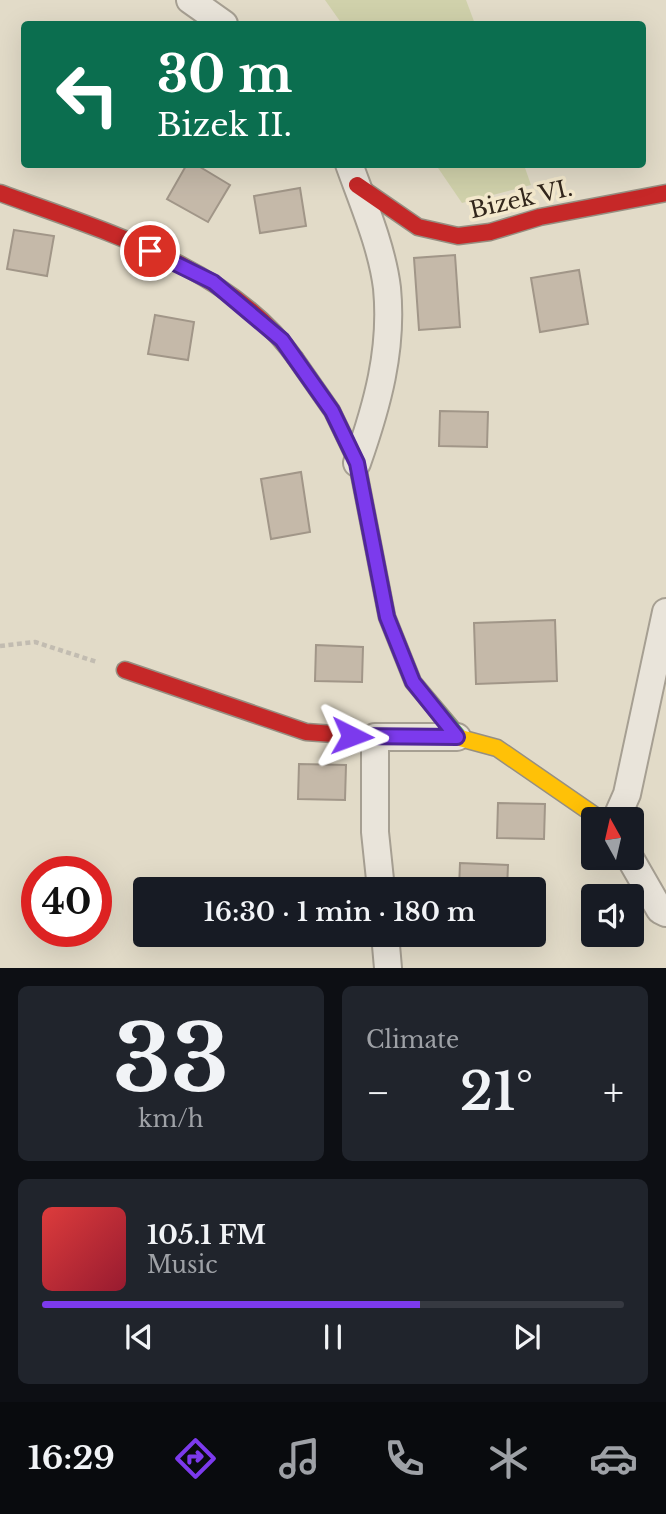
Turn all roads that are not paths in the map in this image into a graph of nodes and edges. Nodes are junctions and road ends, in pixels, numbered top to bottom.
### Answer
1 (190, 0) edge
2 (219, 21) edge
3 (353, 175) edge
4 (0, 193) edge
5 (666, 193) edge
6 (357, 463) junction
7 (666, 612) edge
8 (125, 670) road end
9 (375, 737) junction
10 (457, 737) junction
11 (583, 807) edge
12 (622, 807) edge
13 (637, 870) edge
14 (380, 877) edge
15 (666, 913) edge
16 (386, 947) edge
17 (388, 968) edge

1 - 2 street
3 - 5 street, Bizek VI.
3 - 6 street
4 - 6 street
6 - 10 street
7 - 12 street
8 - 9 street
9 - 10 street
9 - 14 street
10 - 11 street
13 - 15 street
16 - 17 street

